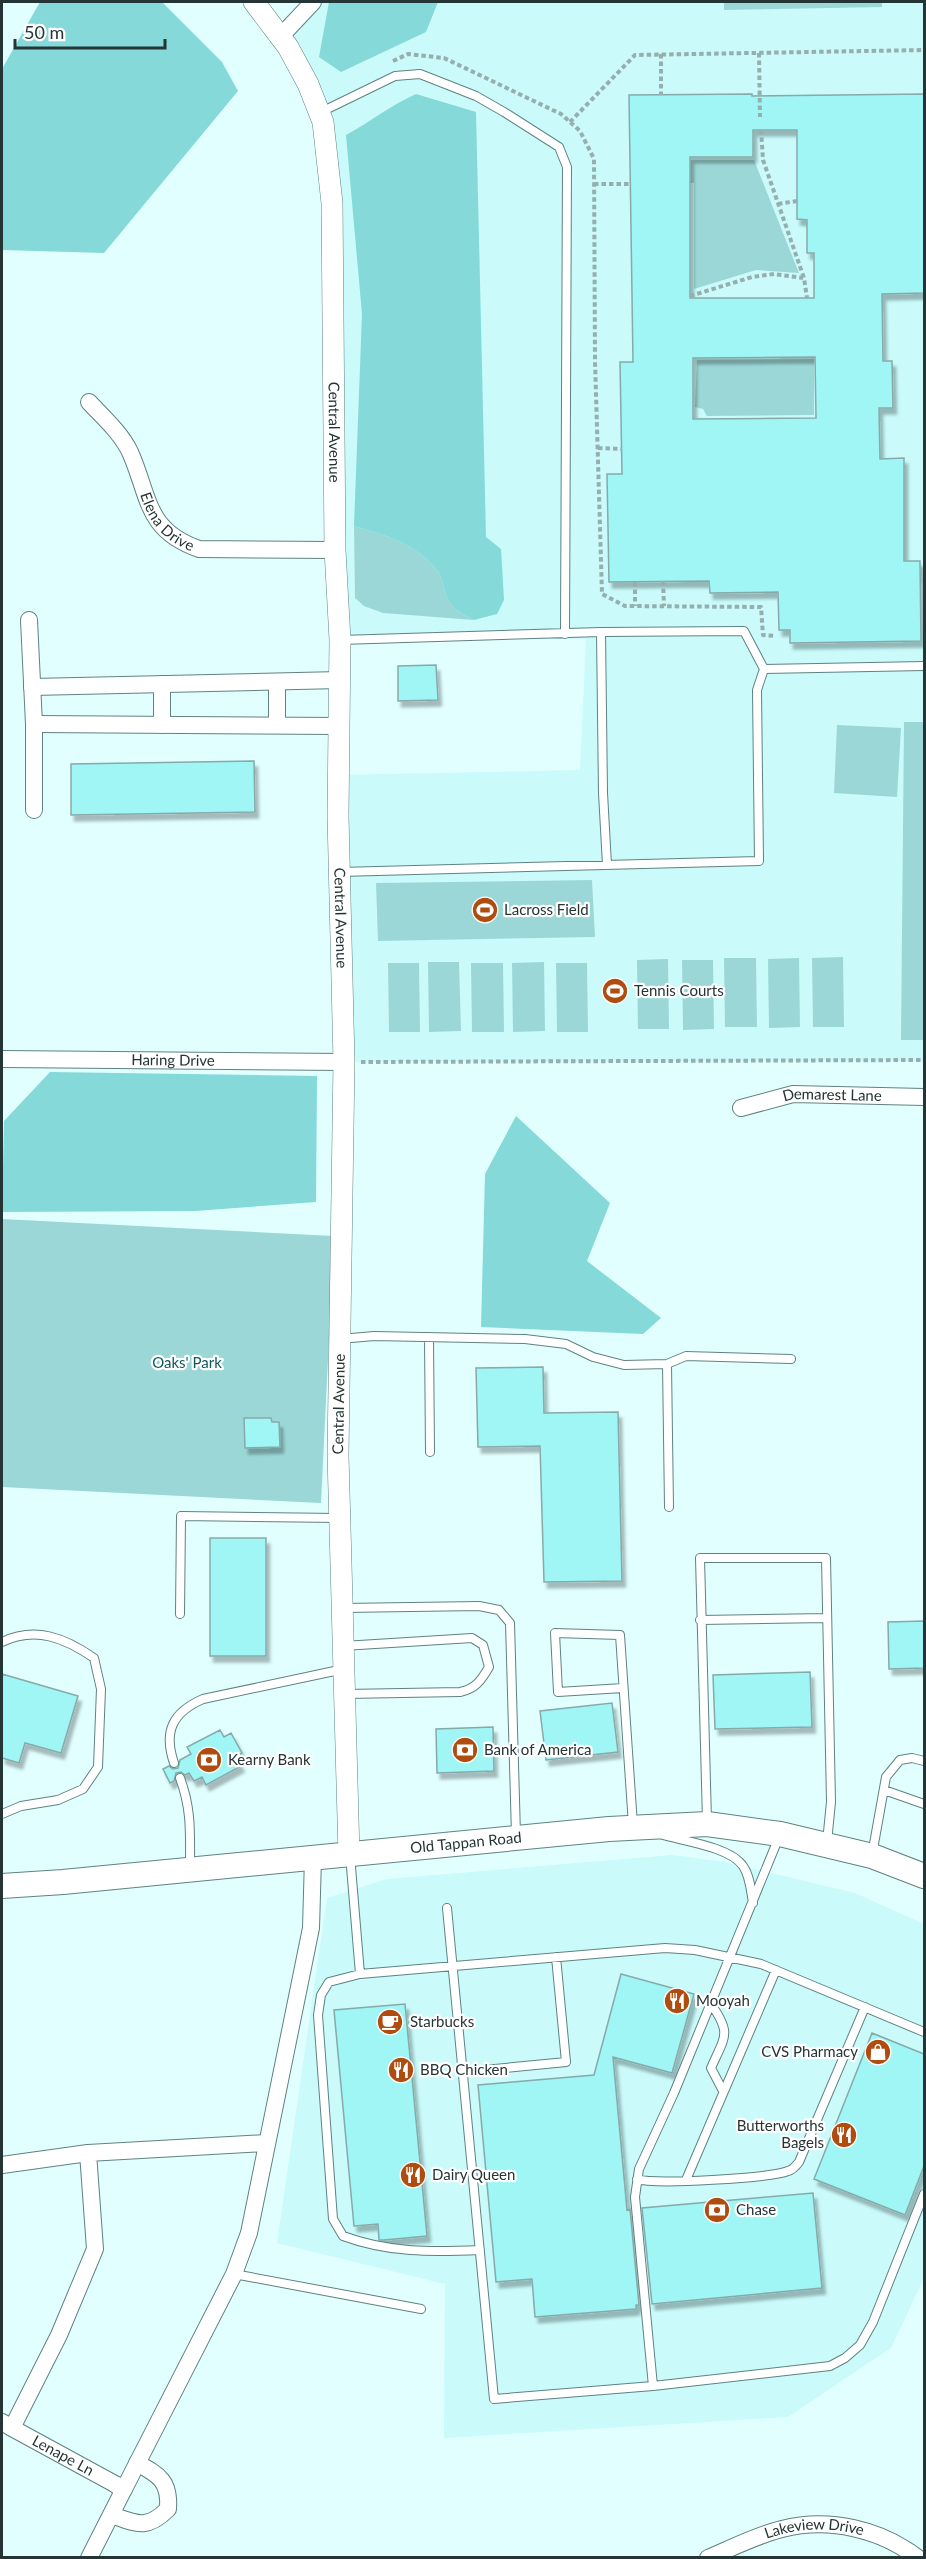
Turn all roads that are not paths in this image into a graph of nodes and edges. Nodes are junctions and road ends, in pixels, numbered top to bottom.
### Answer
1 (254, 2) edge
2 (313, 2) edge
3 (281, 36) junction
4 (319, 113) junction
5 (89, 402) dead end
6 (335, 550) junction
7 (29, 620) dead end
8 (601, 632) junction
9 (565, 634) junction
10 (340, 640) junction
11 (924, 666) edge
12 (764, 669) junction
13 (340, 680) junction
14 (278, 682) junction
15 (162, 684) junction
16 (32, 687) junction
17 (34, 724) junction
18 (162, 725) junction
19 (277, 725) junction
20 (339, 726) junction
21 (34, 810) dead end
22 (607, 865) junction
23 (339, 872) junction
24 (2, 1059) edge
25 (344, 1062) junction
26 (924, 1097) edge
27 (741, 1108) dead end
28 (429, 1336) junction
29 (340, 1339) junction
30 (791, 1359) dead end
31 (667, 1364) junction
32 (430, 1452) dead end
33 (669, 1507) dead end
34 (339, 1518) junction
35 (342, 1608) junction
36 (180, 1614) dead end
37 (827, 1618) junction
38 (700, 1620) junction
39 (2, 1642) edge
40 (343, 1646) junction
41 (344, 1668) junction
42 (623, 1688) junction
43 (345, 1694) junction
44 (924, 1761) edge
45 (174, 1763) dead end
46 (180, 1778) dead end
47 (884, 1790) junction
48 (924, 1804) edge
49 (2, 1814) edge
50 (707, 1824) junction
51 (633, 1828) junction
52 (780, 1834) junction
53 (516, 1838) junction
54 (826, 1845) junction
55 (350, 1855) junction
56 (872, 1856) junction
57 (313, 1858) junction
58 (189, 1869) junction
59 (924, 1876) edge
60 (2, 1886) edge
61 (753, 1903) junction
62 (447, 1908) dead end
63 (731, 1956) junction
64 (556, 1957) junction
65 (453, 1966) junction
66 (776, 1970) junction
67 (360, 1974) junction
68 (711, 2004) junction
69 (865, 2007) junction
70 (924, 2032) edge
71 (463, 2072) junction
72 (723, 2091) junction
73 (266, 2143) junction
74 (88, 2153) junction
75 (2, 2165) edge
76 (638, 2179) junction
77 (686, 2180) junction
78 (924, 2194) edge
79 (480, 2250) junction
80 (234, 2274) junction
81 (421, 2309) dead end
82 (653, 2386) junction
83 (5, 2425) edge
84 (137, 2463) junction
85 (124, 2488) junction
86 (112, 2515) junction
87 (89, 2558) edge
88 (708, 2558) edge
89 (918, 2558) edge

1 - 3 street, Central Avenue
2 - 3 street
3 - 4 street, Central Avenue
4 - 6 street, Central Avenue
4 - 9 lane
5 - 6 street, Elena Drive
6 - 10 street, Central Avenue
7 - 16 street
8 - 9 lane
8 - 12 lane
8 - 22 lane
9 - 10 lane
10 - 13 street, Central Avenue
11 - 12 lane
12 - 22 lane
13 - 14 street
13 - 20 street, Central Avenue
14 - 15 street
14 - 19 street
15 - 16 street
15 - 18 street
16 - 17 street
17 - 18 street
17 - 21 street
18 - 19 street
19 - 20 street
20 - 23 street, Central Avenue
22 - 23 lane
23 - 25 street, Central Avenue
24 - 25 street, Haring Drive
25 - 29 street, Central Avenue
26 - 27 street, Demarest Lane
28 - 29 lane
28 - 31 lane
28 - 32 lane
29 - 34 street, Central Avenue
30 - 31 lane
31 - 33 lane
34 - 35 street, Central Avenue
34 - 36 lane
35 - 40 street, Central Avenue
35 - 53 lane
37 - 38 lane
37 - 38 lane
37 - 54 lane
38 - 50 lane
39 - 49 lane
40 - 41 street, Central Avenue
40 - 43 lane
41 - 43 street, Central Avenue
41 - 45 lane
42 - 42 lane
42 - 51 lane
43 - 55 street, Central Avenue
44 - 47 lane
46 - 58 lane
47 - 48 lane
47 - 56 lane
50 - 51 main road, Old Tappan Road
50 - 52 main road, Old Tappan Road
51 - 53 main road, Old Tappan Road
51 - 61 lane
52 - 54 main road, Old Tappan Road
52 - 61 lane
53 - 55 main road, Old Tappan Road
54 - 56 main road, Old Tappan Road
55 - 57 main road, Old Tappan Road
55 - 67 lane
56 - 59 main road, Old Tappan Road
57 - 58 main road, Old Tappan Road
57 - 73 street
58 - 60 main road, Old Tappan Road
61 - 63 lane
62 - 65 lane
63 - 64 lane
63 - 66 lane
63 - 68 lane
64 - 65 lane
64 - 71 lane
65 - 67 lane
65 - 71 lane
66 - 69 lane
66 - 72 lane
67 - 79 lane
68 - 72 lane
68 - 76 lane
69 - 70 lane
69 - 77 lane
71 - 79 lane
72 - 77 lane
73 - 74 street
73 - 80 street
74 - 75 street
74 - 83 street
76 - 77 lane
76 - 82 lane
78 - 82 lane
79 - 82 lane
80 - 81 lane
80 - 84 street
83 - 85 street
84 - 85 street
84 - 86 street
85 - 86 street
86 - 87 street
88 - 89 street, Lakeview Drive

